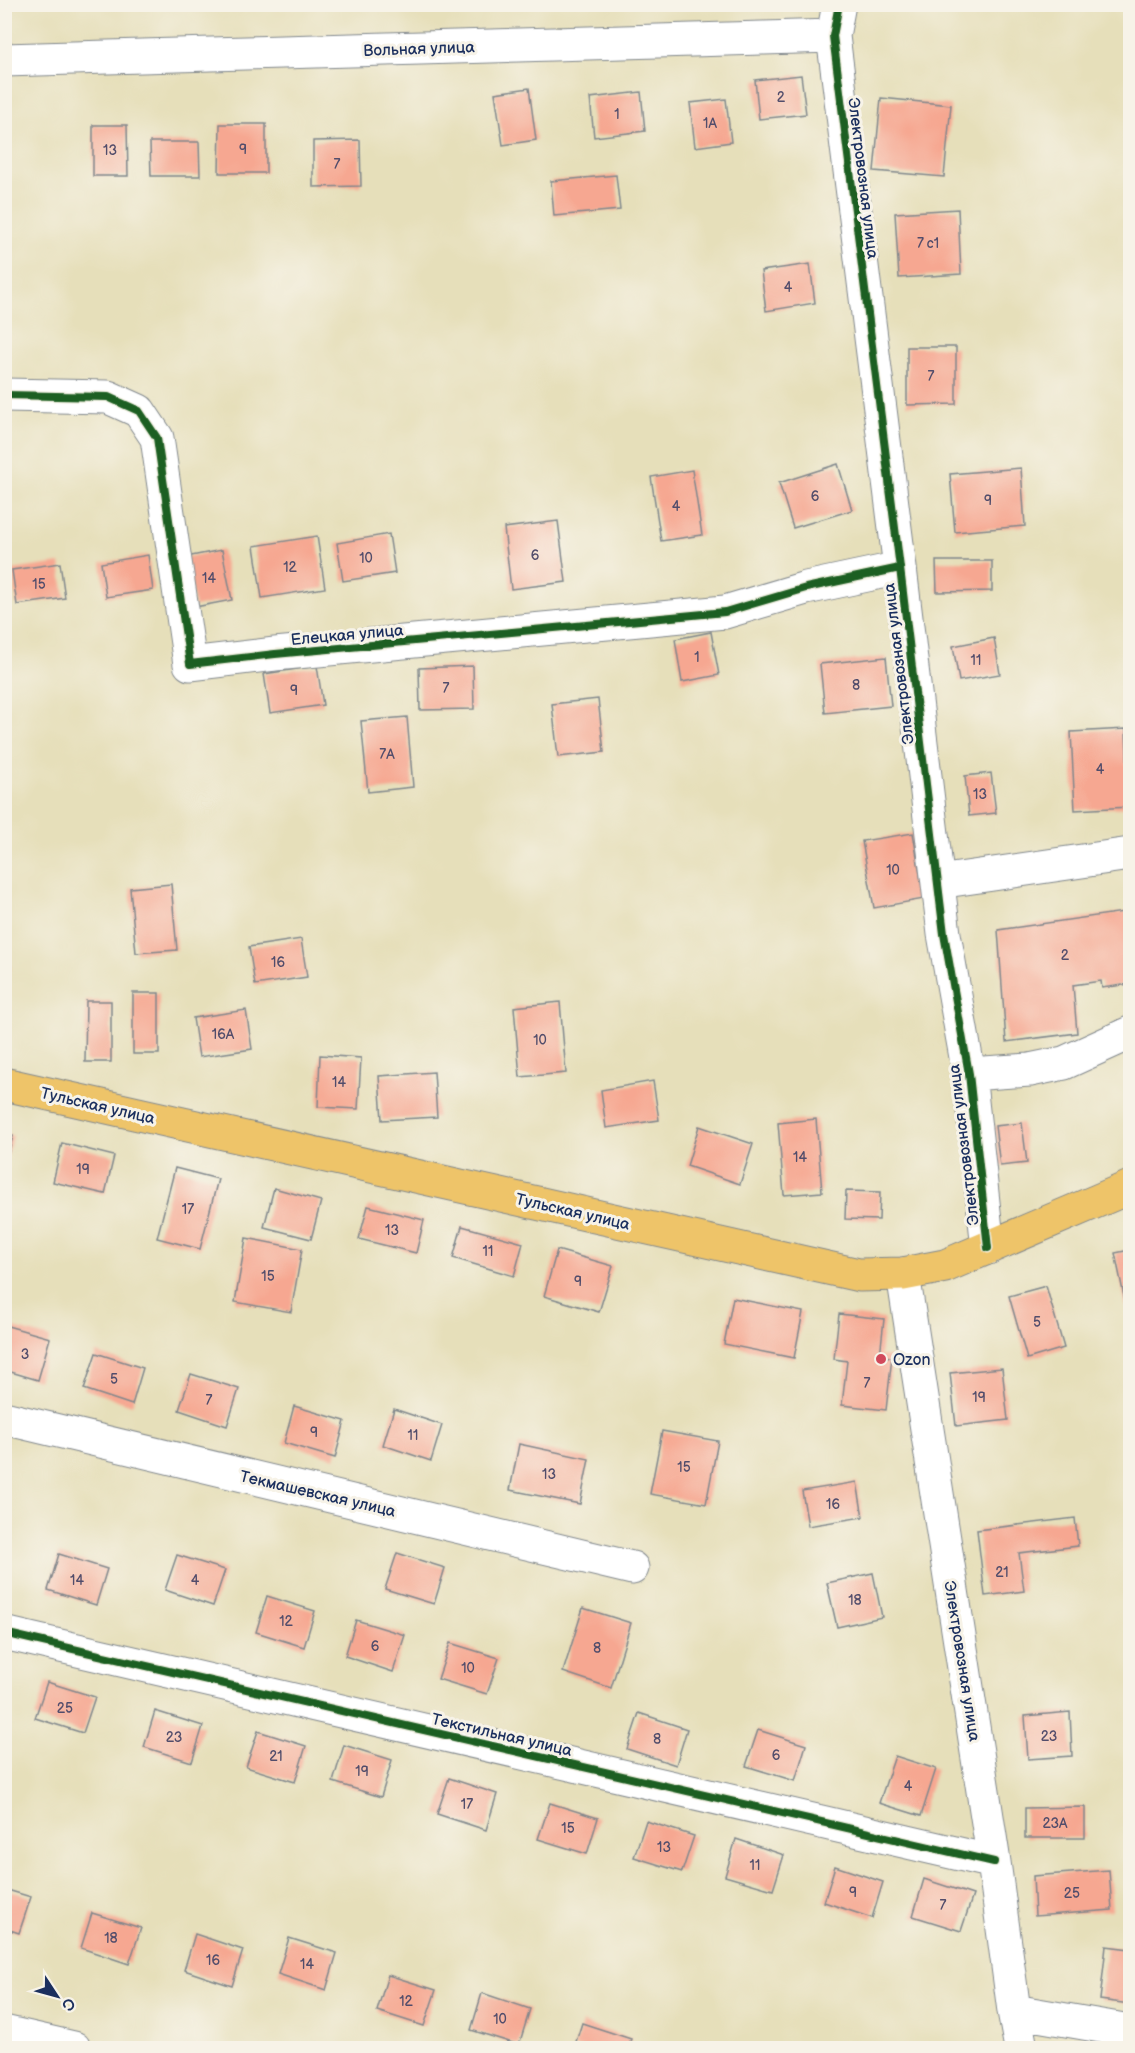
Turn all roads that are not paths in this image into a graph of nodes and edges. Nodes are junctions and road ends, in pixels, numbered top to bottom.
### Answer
1 (839, 4) edge
2 (832, 36) junction
3 (4, 60) edge
4 (4, 395) edge
5 (900, 568) junction
6 (1131, 854) edge
7 (938, 882) junction
8 (1131, 1033) edge
9 (969, 1074) junction
10 (4, 1084) edge
11 (1131, 1187) edge
12 (988, 1248) junction
13 (903, 1274) junction
14 (4, 1418) edge
15 (632, 1568) dead end
16 (4, 1633) edge
17 (994, 1862) junction
18 (1014, 2011) junction
19 (1131, 2031) edge
20 (4, 2032) edge
21 (74, 2049) edge
22 (1021, 2049) edge

1 - 2 street, Электровозная улица
2 - 3 street, Вольная улица
2 - 5 street, Электровозная улица
4 - 5 street, Елецкая улица
5 - 7 street, Электровозная улица
6 - 7 street
7 - 9 street, Электровозная улица
8 - 9 street
9 - 12 street, Электровозная улица
10 - 13 main road, Тульская улица
11 - 12 main road, Тульская улица
12 - 13 main road, Тульская улица
13 - 17 street, Электровозная улица
14 - 15 street, Текмашевская улица
16 - 17 street, Текстильная улица
17 - 18 street, Электровозная улица
18 - 19 street
18 - 22 street, Электровозная улица
20 - 21 street

